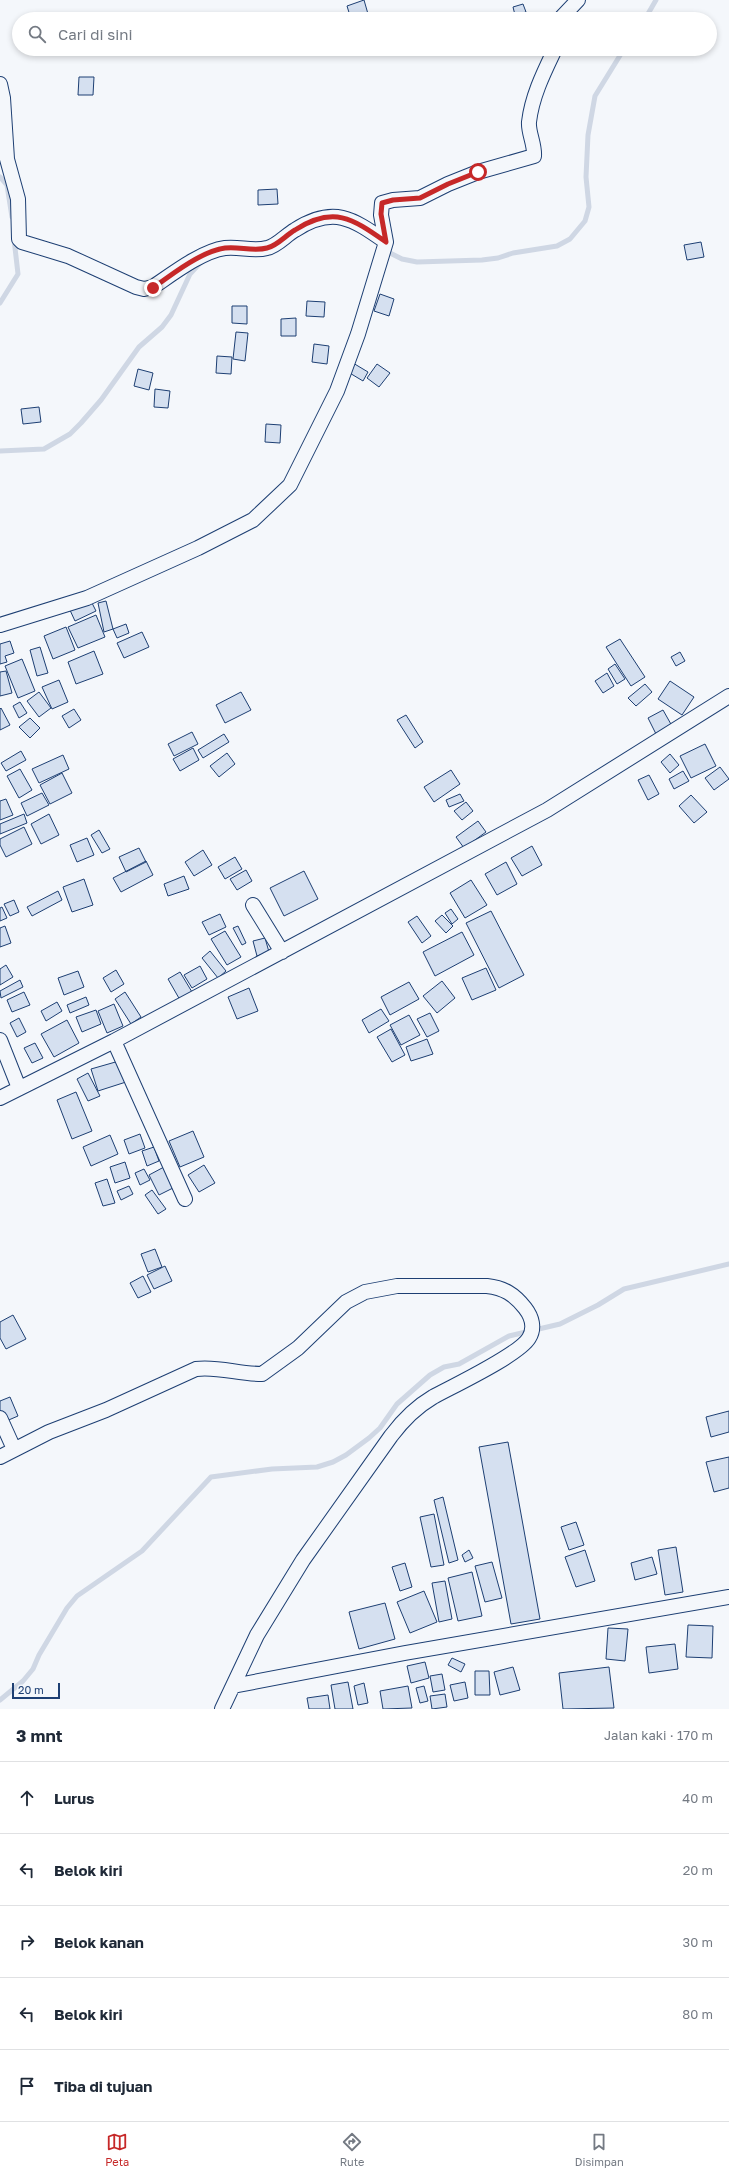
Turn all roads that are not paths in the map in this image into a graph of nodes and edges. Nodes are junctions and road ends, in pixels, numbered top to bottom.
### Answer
1 (578, 0) edge
2 (567, 12) edge
3 (552, 56) edge
4 (0, 84) edge
5 (386, 242) junction
6 (0, 625) edge
7 (729, 696) edge
8 (252, 905) dead end
9 (282, 952) junction
10 (0, 1040) edge
11 (114, 1041) junction
12 (19, 1088) junction
13 (0, 1098) edge
14 (185, 1198) dead end
15 (0, 1418) edge
16 (14, 1449) junction
17 (0, 1457) edge
18 (729, 1597) edge
19 (233, 1686) junction
20 (222, 1709) edge

1 - 2 street
3 - 5 street
4 - 5 street
5 - 6 street
7 - 9 street
8 - 9 street
9 - 11 street
10 - 12 street
11 - 12 street
11 - 14 street
12 - 13 street
15 - 16 street
16 - 17 street
16 - 19 street
18 - 19 street
19 - 20 street

